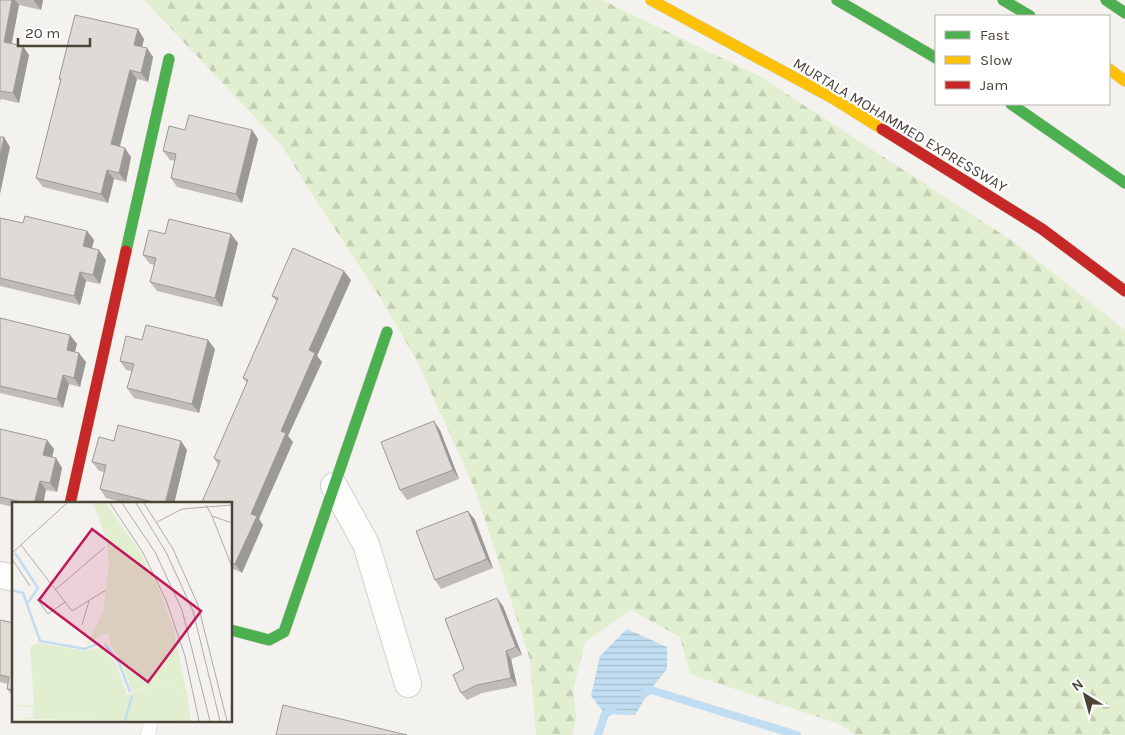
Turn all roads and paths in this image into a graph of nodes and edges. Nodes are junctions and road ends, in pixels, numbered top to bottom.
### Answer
1 (651, 0) edge
2 (837, 0) edge
3 (1003, 0) edge
4 (1106, 0) edge
5 (1125, 14) edge
6 (1028, 15) edge
7 (935, 57) edge
8 (169, 58) dead end
9 (1110, 70) edge
10 (1125, 81) edge
11 (1012, 105) edge
12 (1125, 183) edge
13 (1125, 291) edge
14 (386, 332) dead end
15 (334, 486) junction
16 (70, 502) edge
17 (232, 630) edge
18 (408, 684) dead end
19 (151, 722) edge
20 (148, 735) edge

1 - 13 main road, MURTALA MOHAMMED EXPRESSWAY
2 - 7 main road
3 - 6 main road
4 - 5 main road
8 - 16 main road
9 - 10 main road
11 - 12 main road
14 - 15 main road
15 - 17 main road
15 - 18 street
19 - 20 lane

